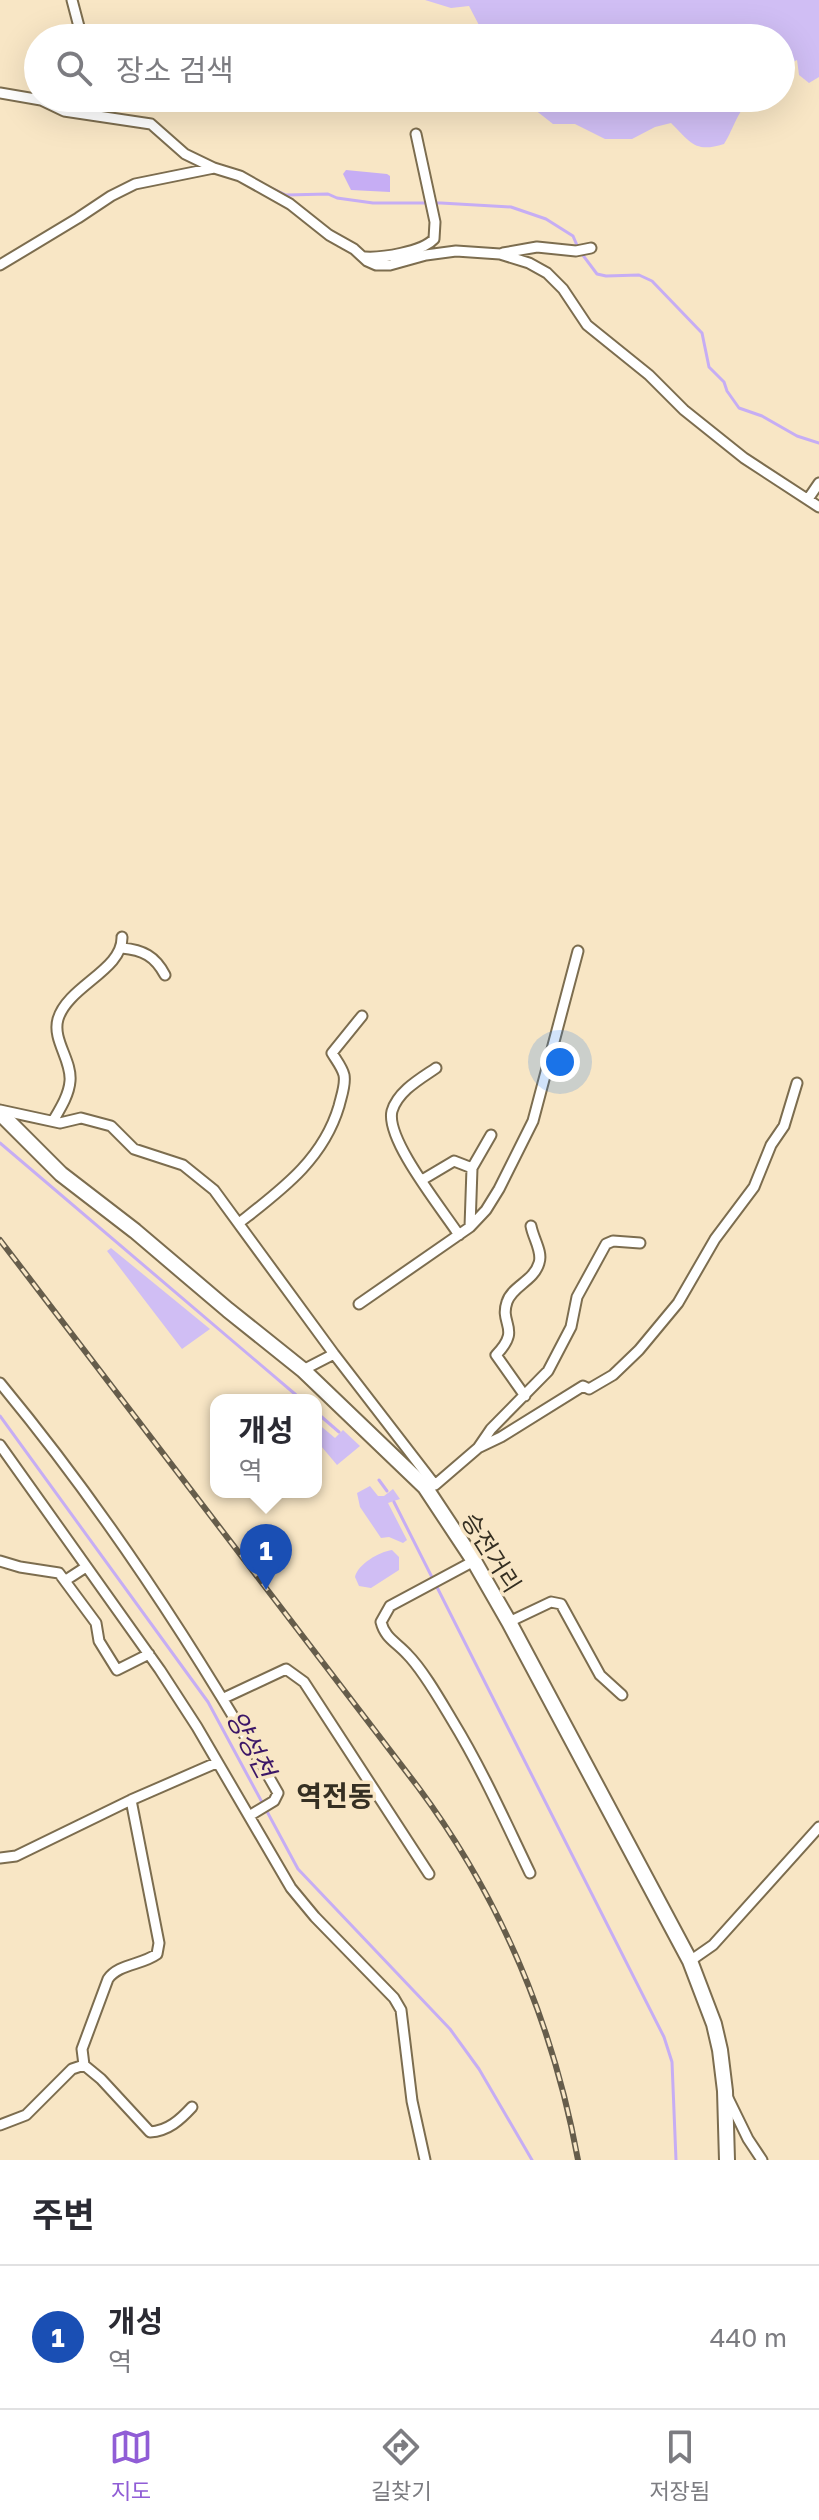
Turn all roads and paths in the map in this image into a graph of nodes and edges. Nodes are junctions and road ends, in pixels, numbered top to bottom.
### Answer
1 (72, 0) edge
2 (78, 24) edge
3 (0, 93) edge
4 (24, 96) edge
5 (71, 112) edge
6 (416, 134) dead end
7 (214, 168) junction
8 (584, 249) dead end
9 (500, 254) junction
10 (362, 257) junction
11 (0, 265) edge
12 (819, 483) edge
13 (808, 499) junction
14 (819, 507) edge
15 (122, 937) dead end
16 (122, 948) junction
17 (578, 951) dead end
18 (165, 975) dead end
19 (362, 1016) dead end
20 (436, 1068) dead end
21 (797, 1083) dead end
22 (0, 1112) edge
23 (53, 1121) junction
24 (491, 1135) dead end
25 (472, 1168) junction
26 (422, 1180) junction
27 (239, 1223) junction
28 (531, 1226) dead end
29 (470, 1227) junction
30 (459, 1235) junction
31 (640, 1243) dead end
32 (359, 1304) dead end
33 (334, 1354) junction
34 (303, 1370) junction
35 (0, 1383) edge
36 (525, 1396) junction
37 (0, 1445) edge
38 (478, 1448) junction
39 (430, 1486) junction
40 (0, 1561) edge
41 (474, 1561) junction
42 (86, 1567) junction
43 (66, 1580) junction
44 (509, 1622) junction
45 (149, 1654) junction
46 (622, 1695) dead end
47 (224, 1698) junction
48 (216, 1763) junction
49 (131, 1800) junction
50 (253, 1814) junction
51 (819, 1827) edge
52 (0, 1858) edge
53 (530, 1873) dead end
54 (429, 1874) dead end
55 (690, 1961) junction
56 (84, 2065) junction
57 (725, 2091) junction
58 (192, 2107) dead end
59 (0, 2125) edge
60 (425, 2160) edge
61 (727, 2160) edge
62 (762, 2160) edge

1 - 2 street
3 - 4 street
5 - 7 street
6 - 10 street
7 - 10 street
7 - 11 street
8 - 9 street
9 - 10 street
9 - 13 street
12 - 13 street
13 - 14 street
15 - 16 street
16 - 18 street
16 - 23 street
17 - 29 street
19 - 27 street
20 - 26 street
21 - 38 street
22 - 23 street
22 - 34 main road, 승전거리
23 - 27 street
24 - 25 street
25 - 26 street
25 - 29 street
26 - 30 street
27 - 33 street
28 - 36 street
29 - 30 street
30 - 32 street
31 - 36 street
33 - 34 street
33 - 39 street
34 - 39 main road, 승전거리
35 - 47 street
36 - 38 street
37 - 42 street
38 - 39 street
39 - 41 main road, 승전거리
40 - 43 street
41 - 44 main road, 승전거리
41 - 53 street
42 - 43 street
42 - 45 street
43 - 45 street
44 - 46 street
44 - 55 main road, 승전거리
45 - 48 street
47 - 50 street
47 - 54 street
48 - 49 street
48 - 50 street
49 - 52 street
49 - 56 street
50 - 60 street
51 - 55 street
55 - 57 main road, 승전거리
56 - 58 street
56 - 59 street
57 - 61 main road, 승전거리
57 - 62 street

